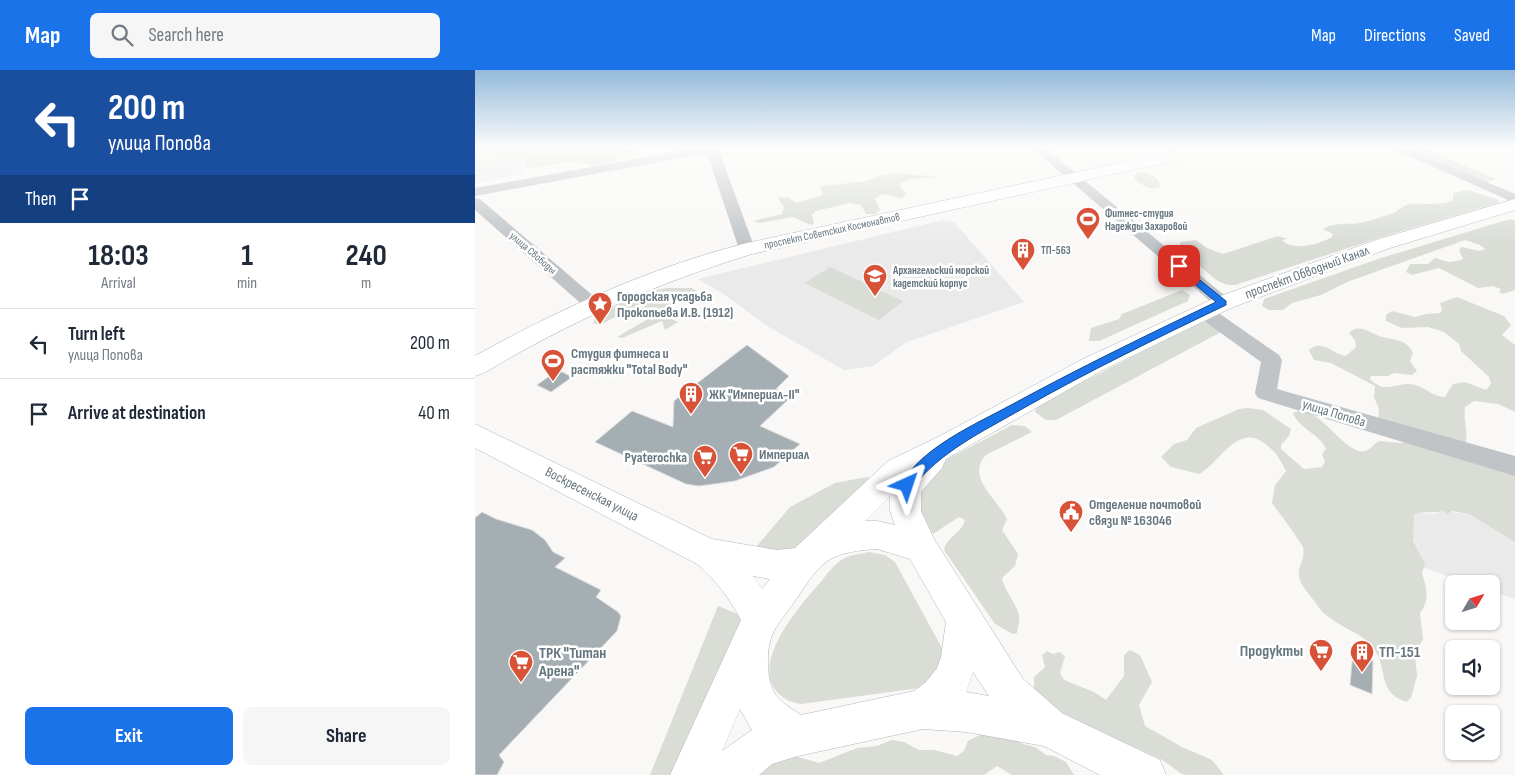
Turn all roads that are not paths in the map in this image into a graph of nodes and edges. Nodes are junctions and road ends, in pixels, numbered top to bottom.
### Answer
1 (535, 181) edge
2 (724, 181) edge
3 (1056, 181) edge
4 (1077, 181) edge
5 (1475, 181) edge
6 (475, 192) edge
7 (1515, 198) edge
8 (475, 202) edge
9 (1515, 204) edge
10 (747, 250) junction
11 (592, 304) junction
12 (1213, 307) junction
13 (475, 367) edge
14 (475, 434) edge
15 (948, 446) junction
16 (1515, 466) edge
17 (922, 549) junction
18 (709, 554) junction
19 (809, 556) junction
20 (965, 618) junction
21 (754, 632) junction
22 (923, 709) junction
23 (1048, 727) junction
24 (798, 736) junction
25 (691, 775) edge
26 (727, 775) edge
27 (1145, 775) edge

1 - 6 street
2 - 10 street
3 - 10 main road, проспект Советских Космонавтов
4 - 12 street, улица Попова
5 - 7 street
8 - 11 street, улица Свободы
9 - 12 main road, проспект Обводный Канал
10 - 11 main road, проспект Советских Космонавтов
11 - 13 main road, проспект Советских Космонавтов
12 - 15 main road, проспект Обводный Канал
12 - 16 street, улица Попова
14 - 18 main road, Воскресенская улица
15 - 17 main road, проспект Обводный Канал
15 - 19 main road, проспект Обводный Канал
17 - 19 main road, Воскресенская улица
17 - 20 main road, проспект Обводный Канал
18 - 19 main road, Воскресенская улица
18 - 21 main road, Воскресенская улица
19 - 21 main road, проспект Обводный Канал
20 - 22 main road
20 - 23 main road
21 - 24 main road
21 - 25 main road
22 - 23 main road
22 - 24 main road
23 - 27 main road
24 - 26 main road

